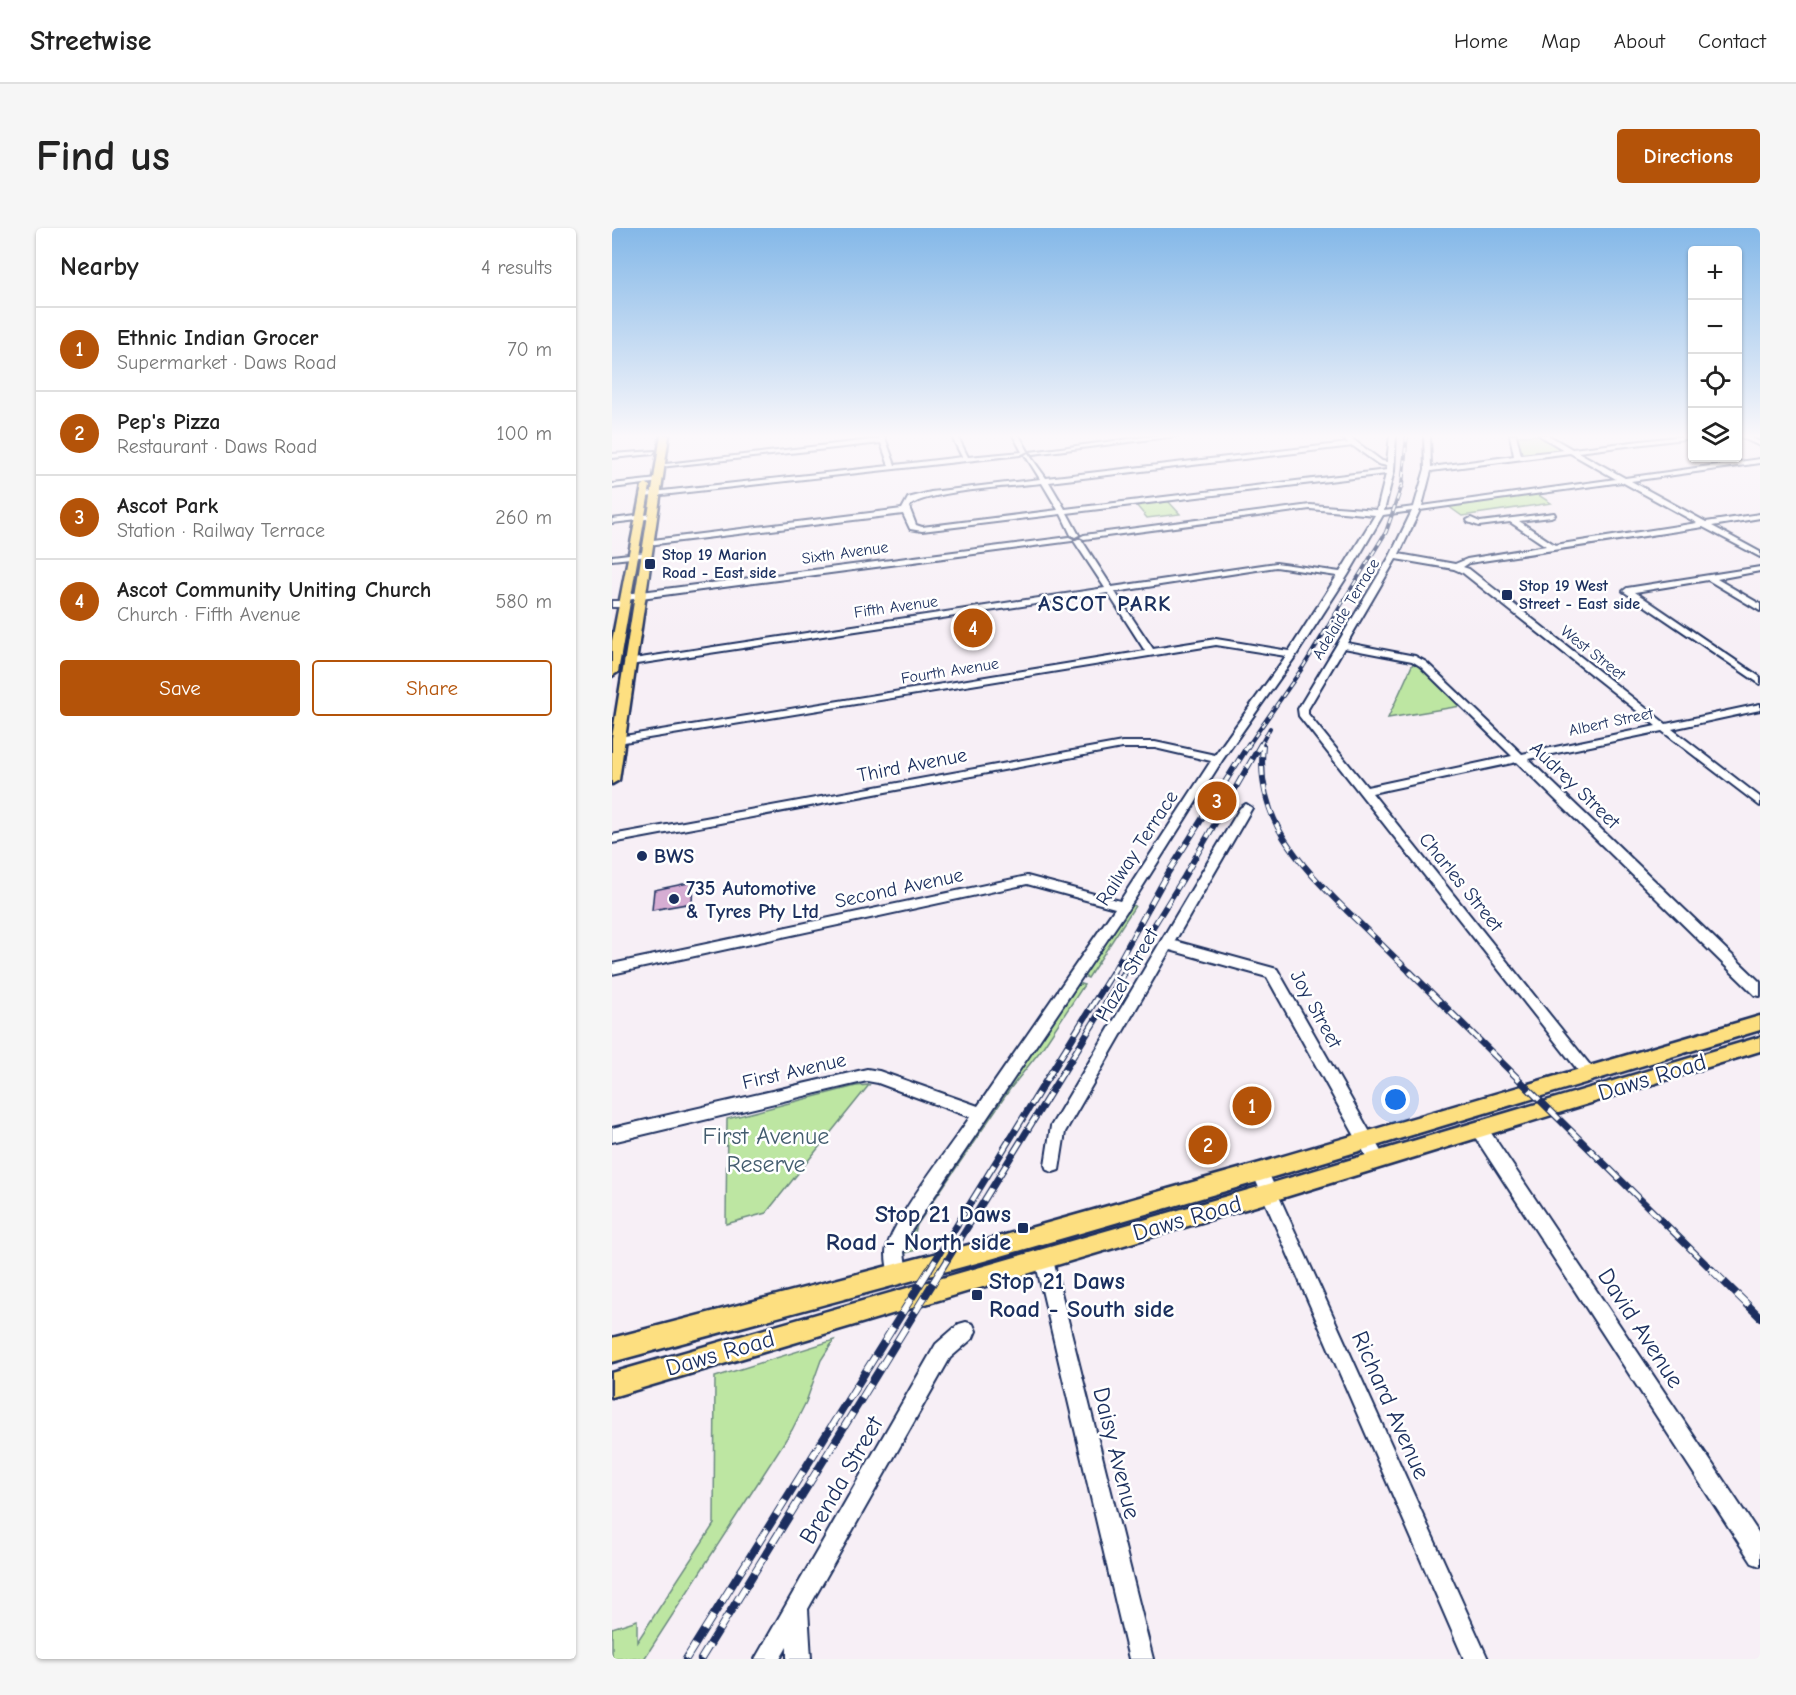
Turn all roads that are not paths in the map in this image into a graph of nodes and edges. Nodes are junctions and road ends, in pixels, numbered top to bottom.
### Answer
1 (643, 502) edge
2 (655, 502) edge
3 (909, 502) edge
4 (1056, 502) edge
5 (1138, 502) edge
6 (1383, 502) edge
7 (1419, 502) edge
8 (1463, 502) edge
9 (1662, 502) edge
10 (1417, 508) junction
11 (1400, 510) junction
12 (906, 511) junction
13 (1062, 512) junction
14 (1380, 513) junction
15 (1544, 514) dead end
16 (652, 516) junction
17 (1760, 516) edge
18 (640, 518) junction
19 (1413, 518) junction
20 (1471, 520) dead end
21 (612, 521) edge
22 (1513, 521) junction
23 (1704, 525) junction
24 (1076, 538) junction
25 (648, 543) junction
26 (1554, 548) junction
27 (646, 554) junction
28 (633, 555) junction
29 (1760, 555) edge
30 (1394, 556) junction
31 (612, 558) edge
32 (1456, 567) junction
33 (1760, 569) edge
34 (1344, 575) junction
35 (1709, 577) junction
36 (1111, 590) junction
37 (640, 596) junction
38 (621, 602) edge
39 (1760, 608) edge
40 (1342, 645) junction
41 (1150, 653) junction
42 (1292, 654) junction
43 (613, 658) edge
44 (631, 658) junction
45 (612, 672) edge
46 (1760, 681) edge
47 (1760, 707) edge
48 (1303, 714) joint
49 (617, 720) edge
50 (1663, 728) junction
51 (615, 740) edge
52 (1521, 758) junction
53 (1218, 759) junction
54 (612, 780) edge
55 (1363, 791) junction
56 (1760, 803) edge
57 (1246, 808) dead end
58 (612, 839) edge
59 (1122, 906) junction
60 (1167, 944) junction
61 (612, 969) edge
62 (1760, 991) edge
63 (1756, 1029) edge
64 (1760, 1044) edge
65 (1589, 1074) junction
66 (982, 1114) junction
67 (1479, 1129) junction
68 (612, 1135) edge
69 (1365, 1141) junction
70 (1377, 1160) junction
71 (1053, 1165) dead end
72 (1260, 1172) junction
73 (1269, 1193) junction
74 (1044, 1260) junction
75 (898, 1274) junction
76 (966, 1332) dead end
77 (612, 1350) edge
78 (654, 1371) junction
79 (612, 1385) edge
80 (612, 1392) edge
81 (1760, 1555) edge
82 (797, 1609) junction
83 (767, 1659) edge
84 (799, 1659) edge
85 (1141, 1659) edge
86 (1476, 1659) edge

1 - 18 main road
2 - 16 main road
3 - 12 street
4 - 13 street
5 - 13 street
6 - 14 street, Railway Terrace
7 - 10 street, Adelaide Terrace
8 - 10 street, Sixth Avenue
9 - 23 street
10 - 11 street, Sixth Avenue
10 - 19 street, Adelaide Terrace
11 - 14 street, Sixth Avenue
11 - 19 street
12 - 13 street
12 - 25 street
13 - 24 street
14 - 24 street, Sixth Avenue
14 - 34 street, Railway Terrace
15 - 22 street
16 - 18 street
16 - 25 main road
17 - 23 street
18 - 21 street
18 - 28 main road
19 - 30 street, Adelaide Terrace
20 - 22 street
22 - 26 street
23 - 26 street
23 - 29 street
24 - 36 street
24 - 37 street, Sixth Avenue
25 - 27 main road
26 - 32 street
27 - 28 street
27 - 37 main road
28 - 31 street
28 - 38 main road
30 - 32 street, West Street
30 - 40 street, Adelaide Terrace
32 - 50 street, West Street
33 - 35 street
34 - 36 street, Fifth Avenue
34 - 42 street, Railway Terrace
35 - 39 street
35 - 46 street
36 - 41 street
36 - 44 street, Fifth Avenue
37 - 38 street, Sixth Avenue
37 - 44 main road
38 - 43 main road
40 - 48 street, Adelaide Terrace
40 - 52 street, Audrey Street
41 - 42 street, Fourth Avenue
41 - 51 street, Fourth Avenue
42 - 53 street, Railway Terrace
43 - 44 street, Fifth Avenue
43 - 45 main road
44 - 49 main road
47 - 50 street, Albert Street
48 - 55 street, Charles Street
49 - 51 main road
50 - 52 street, Albert Street
50 - 56 street, West Street
51 - 54 main road
52 - 55 street, Albert Street
52 - 62 street, Audrey Street
53 - 58 street, Third Avenue
53 - 59 street, Railway Terrace
55 - 65 street, Charles Street
57 - 60 street, Hazel Street
59 - 61 street, Second Avenue
59 - 66 street, Railway Terrace
60 - 69 street, Joy Street
60 - 71 street, Hazel Street
63 - 65 main road, Daws Road
64 - 67 main road, Daws Road
65 - 69 main road, Daws Road
66 - 68 street, First Avenue
66 - 75 street, Railway Terrace
67 - 70 main road, Daws Road
67 - 81 street, David Avenue
69 - 70 street, Joy Street
69 - 72 main road, Daws Road
70 - 73 main road, Daws Road
72 - 73 street, Richard Avenue
72 - 75 main road, Daws Road
73 - 74 main road, Daws Road
73 - 86 street, Richard Avenue
74 - 78 main road, Daws Road
74 - 85 street, Daisy Avenue
75 - 77 main road, Daws Road
76 - 82 street, Brenda Street
78 - 79 main road, Daws Road
78 - 80 main road
82 - 83 street, Brenda Street
82 - 84 street

